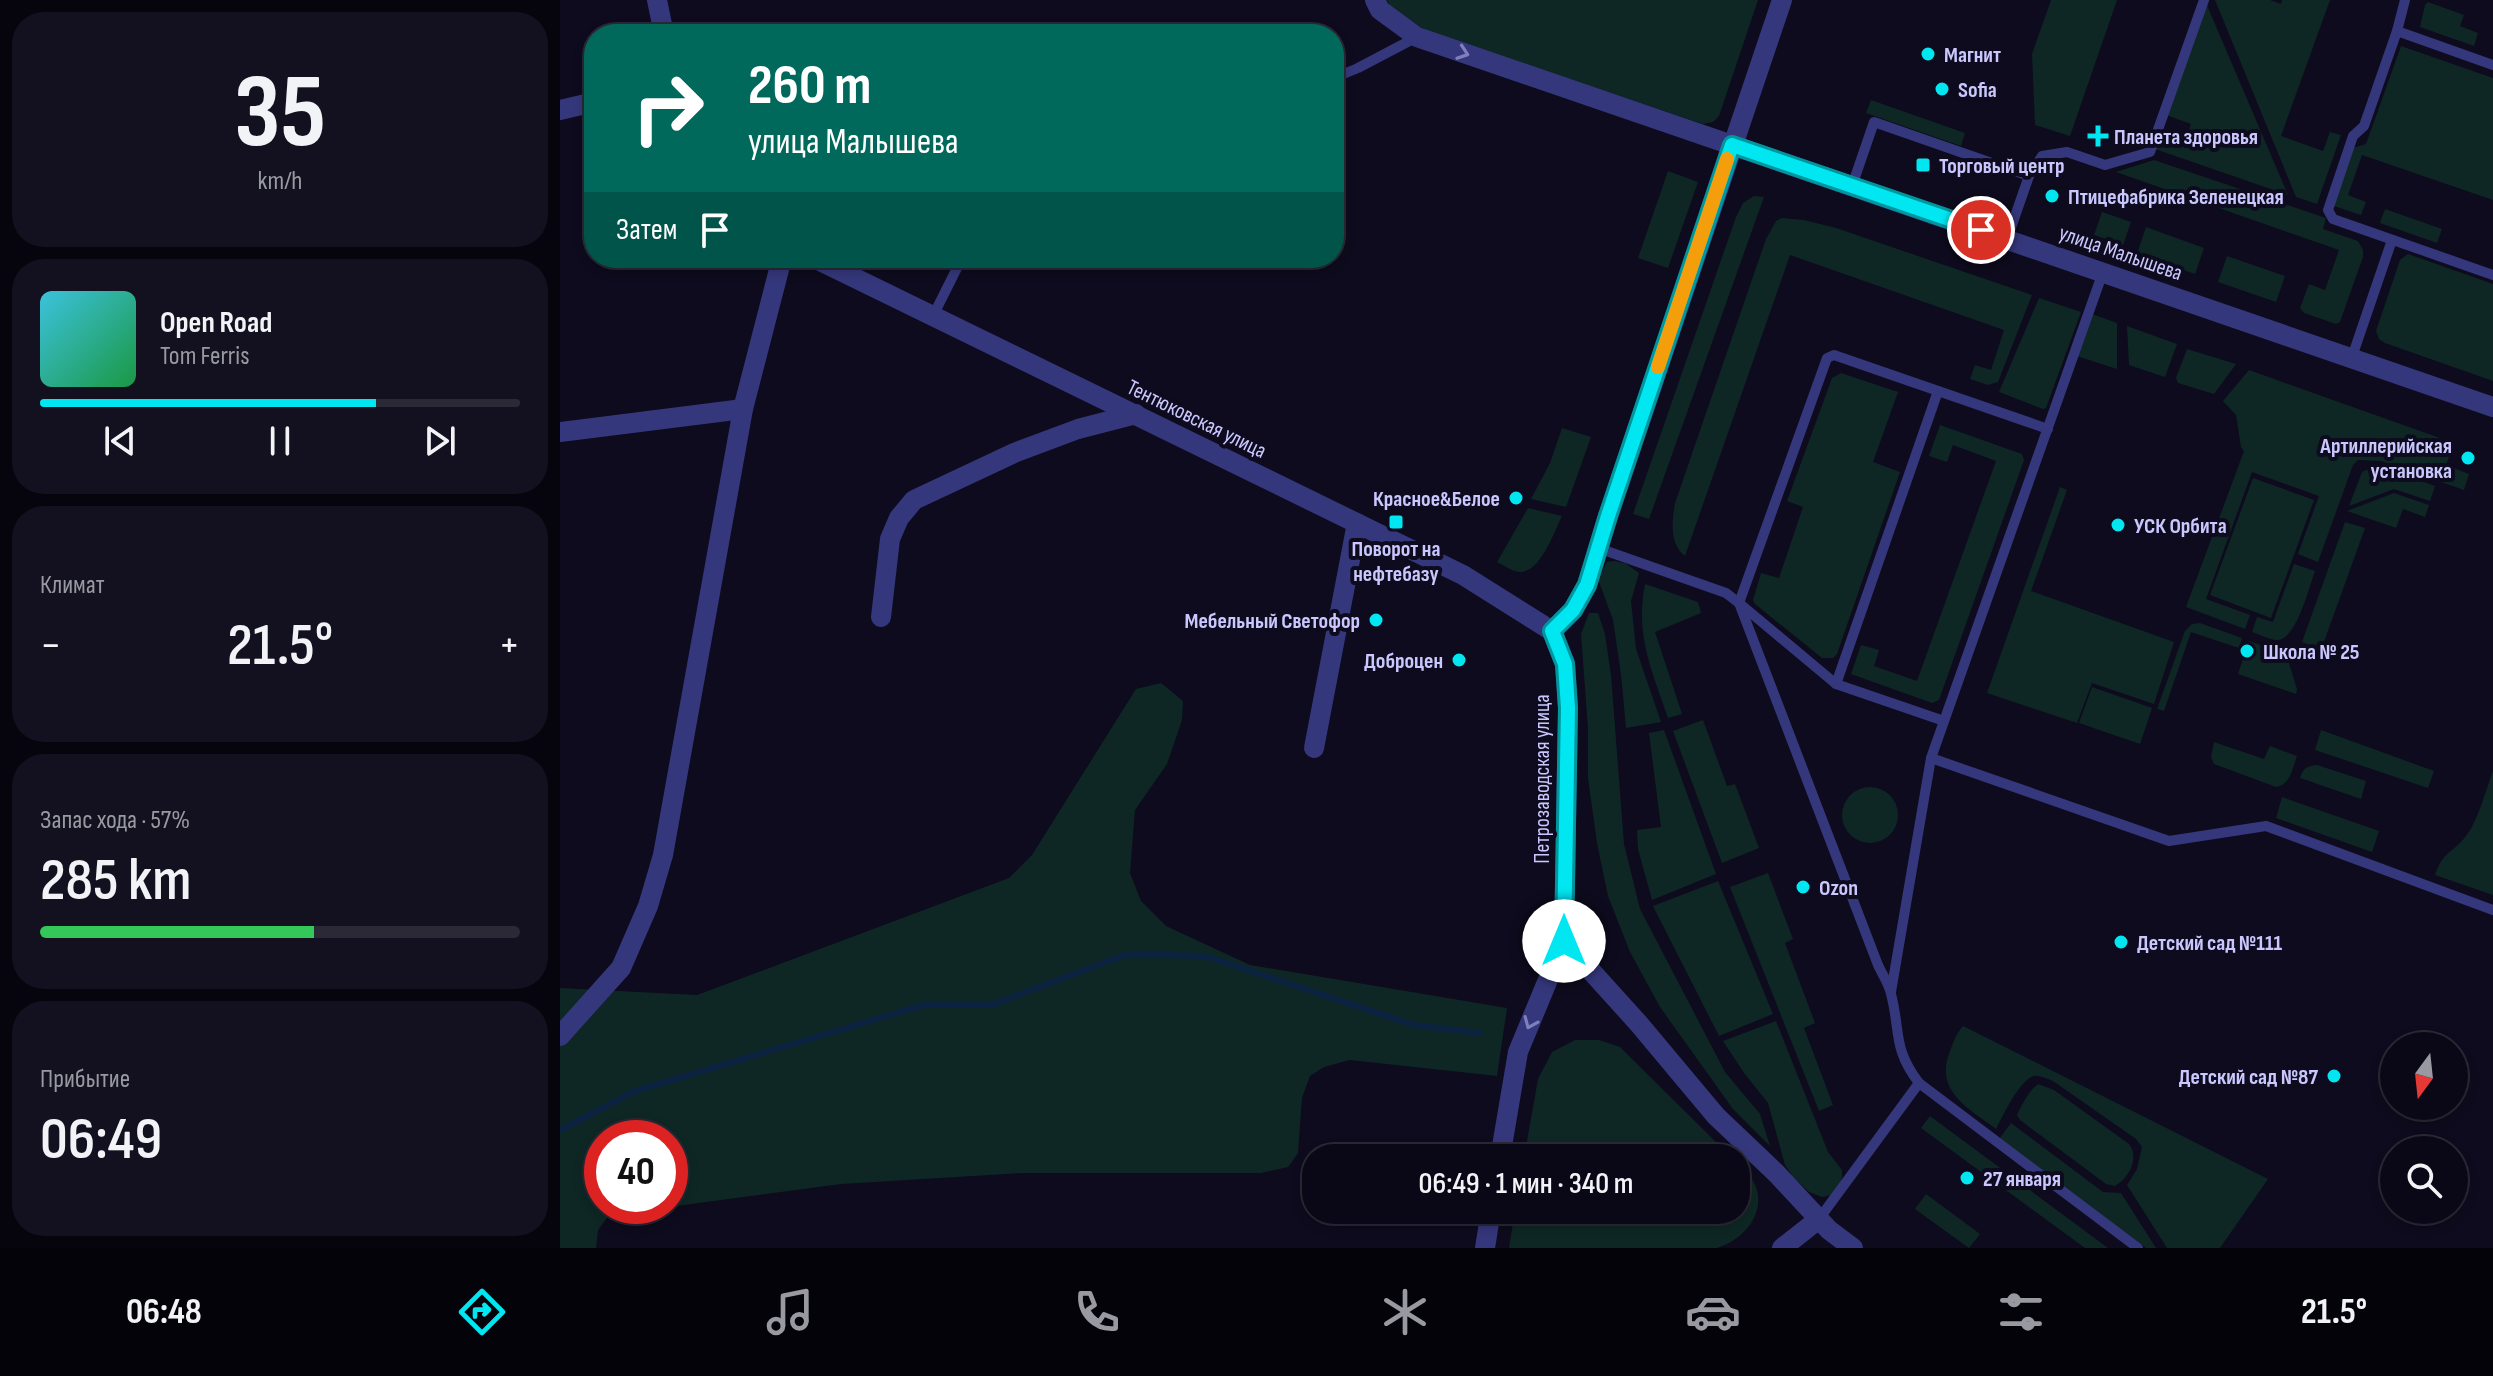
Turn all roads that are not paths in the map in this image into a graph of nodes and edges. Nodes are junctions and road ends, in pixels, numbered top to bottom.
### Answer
1 (657, 0) edge
2 (1375, 0) edge
3 (1782, 0) edge
4 (2204, 0) edge
5 (2405, 0) edge
6 (662, 24) edge
7 (2397, 31) junction
8 (1417, 37) junction
9 (2493, 65) edge
10 (1344, 74) edge
11 (584, 104) edge
12 (560, 110) edge
13 (1732, 145) junction
14 (2029, 176) junction
15 (1852, 186) junction
16 (2007, 239) junction
17 (2392, 240) junction
18 (779, 268) edge
19 (835, 268) edge
20 (957, 268) edge
21 (2103, 272) junction
22 (2493, 275) edge
23 (933, 316) junction
24 (2352, 357) junction
25 (1938, 391) junction
26 (2493, 407) edge
27 (743, 409) junction
28 (1136, 414) junction
29 (2048, 429) junction
30 (560, 432) edge
31 (1357, 523) junction
32 (1598, 548) junction
33 (1739, 603) junction
34 (881, 617) dead end
35 (1552, 631) junction
36 (1836, 684) junction
37 (1944, 721) junction
38 (1314, 748) dead end
39 (1931, 758) junction
40 (2493, 910) edge
41 (1564, 941) junction
42 (1891, 992) junction
43 (560, 1036) edge
44 (1919, 1083) junction
45 (1502, 1144) edge
46 (1819, 1219) junction
47 (1489, 1224) edge
48 (1485, 1248) edge
49 (1782, 1248) edge
50 (1853, 1248) edge
51 (2138, 1248) edge

1 - 6 street
2 - 8 street, улица Малышева
3 - 13 street
4 - 14 lane
5 - 7 lane
7 - 9 lane
7 - 17 lane
8 - 10 lane
8 -> 13 street, улица Малышева
11 - 12 street
13 - 15 street, улица Малышева
13 - 32 street
14 - 15 lane
14 - 16 lane
15 - 16 street, улица Малышева
16 - 21 street, улица Малышева
17 - 22 lane
17 - 24 lane
18 - 27 street
19 - 23 street, Тентюковская улица
20 - 23 lane
21 - 24 street, улица Малышева
21 - 29 lane
23 - 28 street, Тентюковская улица
24 - 26 street, улица Малышева
25 - 29 lane
25 - 33 lane
25 - 36 lane
27 - 30 street
27 - 43 street
28 - 31 street, Тентюковская улица
28 - 34 street
29 - 37 lane
31 - 35 street, Тентюковская улица
31 - 38 street
32 - 33 lane
32 - 35 street
33 - 36 lane
33 - 42 lane
35 - 41 street, Петрозаводская улица
36 - 37 lane
37 - 39 lane
39 - 40 lane
39 - 42 lane
41 -> 45 street
41 - 46 street
42 - 44 lane
44 - 46 lane
44 - 51 lane
46 - 49 street
46 - 50 street
47 - 48 street

